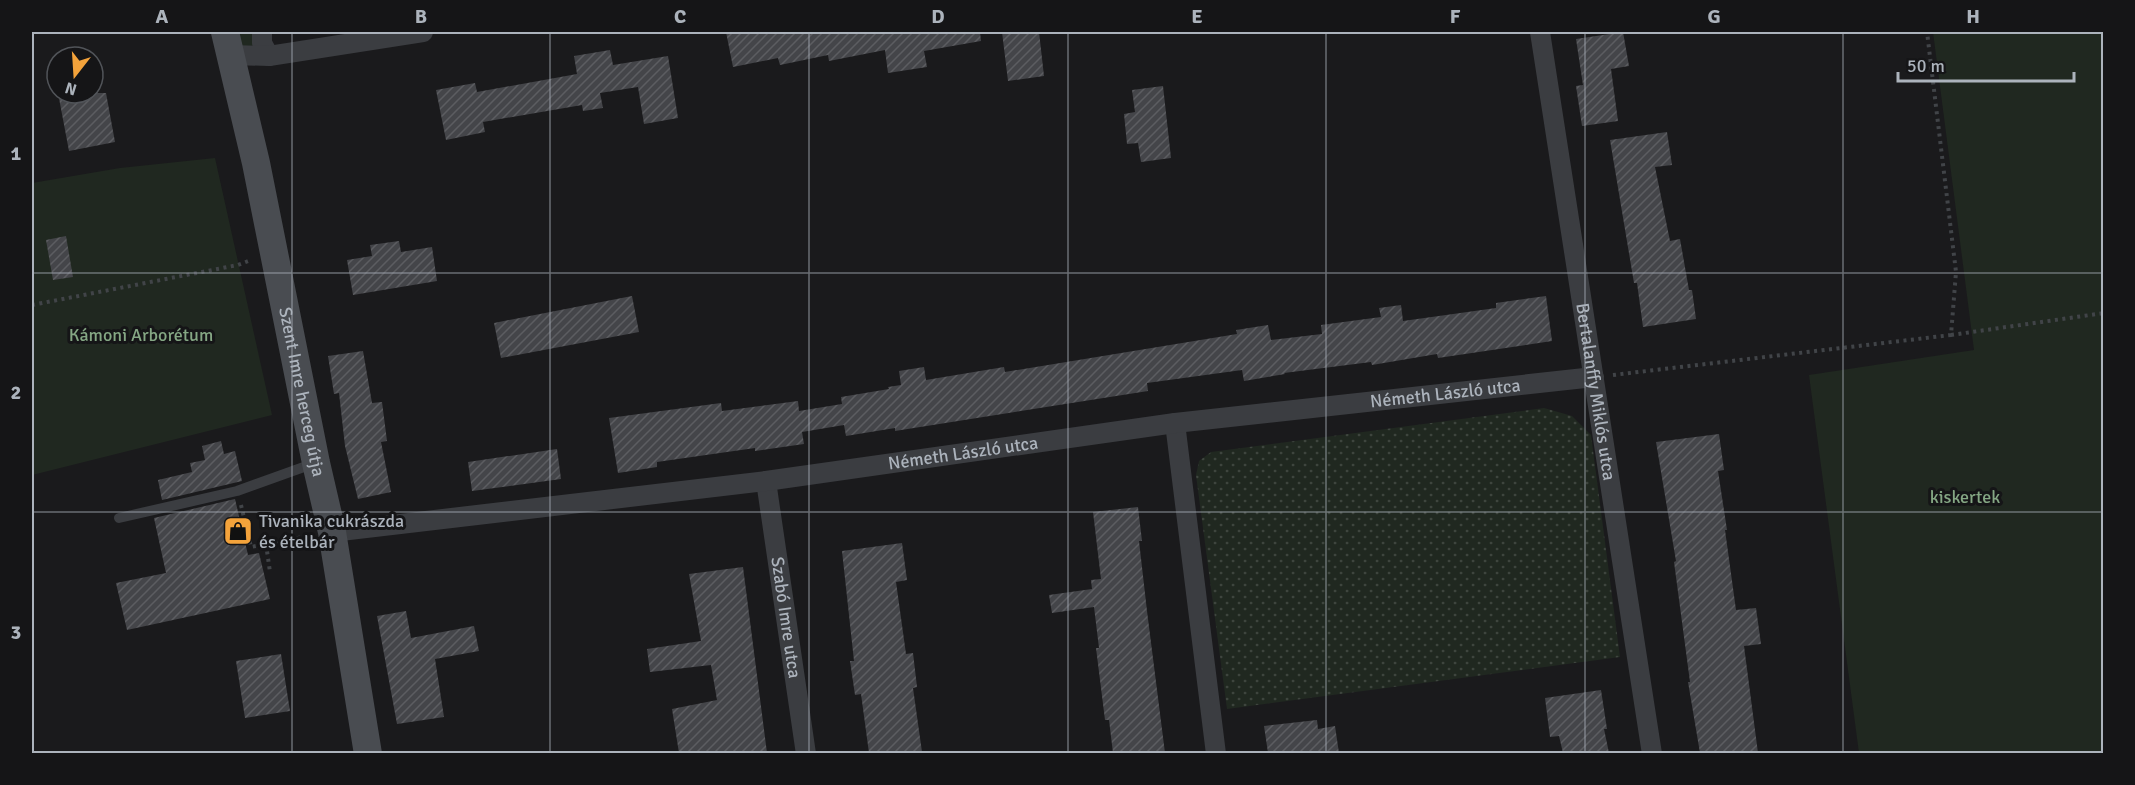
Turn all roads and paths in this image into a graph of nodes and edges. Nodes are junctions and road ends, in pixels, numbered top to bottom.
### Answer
1 (262, 32) edge
2 (423, 32) edge
3 (1540, 32) edge
4 (1927, 32) edge
5 (228, 43) edge
6 (269, 56) junction
7 (238, 265) dead end
8 (32, 305) edge
9 (2103, 313) edge
10 (1951, 335) junction
11 (1594, 376) junction
12 (1175, 423) junction
13 (316, 463) junction
14 (766, 481) junction
15 (237, 491) junction
16 (119, 518) dead end
17 (332, 532) junction
18 (266, 544) junction
19 (270, 572) dead end
20 (368, 753) edge
21 (806, 753) edge
22 (1216, 753) edge
23 (1652, 753) edge

1 - 6 street
2 - 6 street
3 - 11 street, Bertalanffy Miklós utca
4 - 10 path
5 - 6 street
5 - 13 main road, Szent Imre herceg útja
7 - 8 path
9 - 10 path
10 - 11 path
11 - 12 street, Németh László utca
11 - 23 street, Bertalanffy Miklós utca
12 - 14 street, Németh László utca
12 - 22 street
13 - 15 lane
13 - 17 main road, Szent Imre herceg útja
14 - 17 street, Németh László utca
14 - 21 street, Szabó Imre utca
15 - 16 lane
15 - 18 path
17 - 18 path
17 - 20 main road, Szent Imre herceg útja
18 - 19 path

